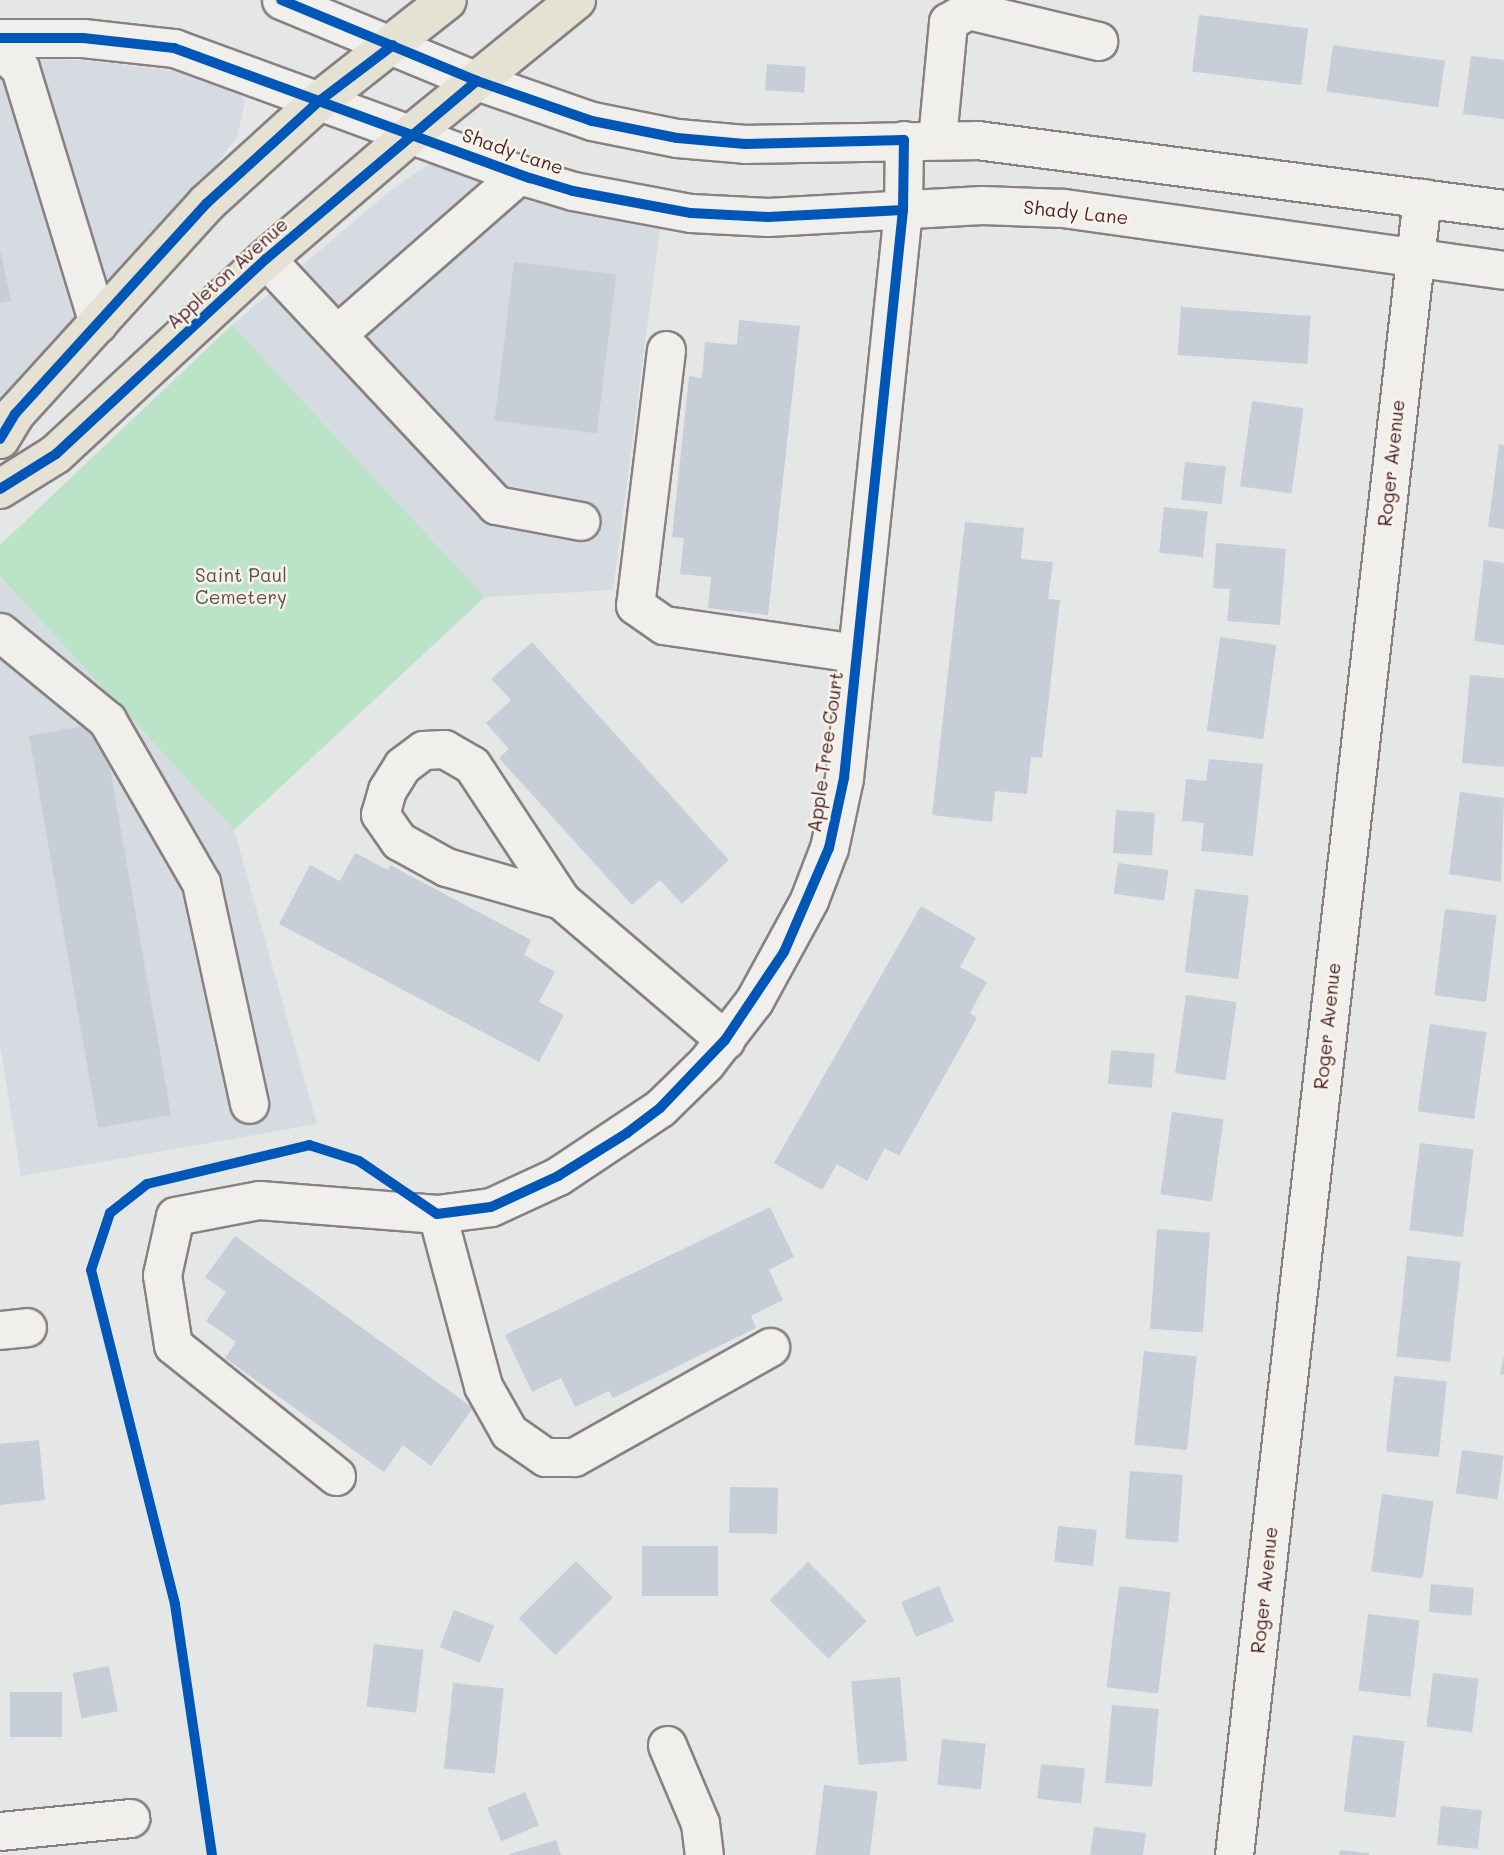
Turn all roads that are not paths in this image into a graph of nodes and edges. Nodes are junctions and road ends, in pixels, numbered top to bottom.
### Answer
1 (281, 0) edge
2 (447, 0) edge
3 (576, 0) edge
4 (0, 38) edge
5 (1098, 41) dead end
6 (393, 45) junction
7 (0, 50) edge
8 (477, 81) junction
9 (317, 102) junction
10 (410, 135) junction
11 (920, 140) junction
12 (520, 174) junction
13 (1422, 198) junction
14 (1504, 209) edge
15 (903, 210) junction
16 (267, 259) junction
17 (1414, 259) junction
18 (1504, 270) edge
19 (98, 323) junction
20 (337, 334) junction
21 (666, 351) dead end
22 (0, 439) edge
23 (0, 489) edge
24 (581, 521) dead end
25 (0, 632) edge
26 (857, 653) junction
27 (561, 900) junction
28 (725, 1040) junction
29 (249, 1104) dead end
30 (437, 1214) junction
31 (770, 1347) dead end
32 (336, 1476) dead end
33 (667, 1745) dead end
34 (130, 1818) dead end
35 (0, 1830) edge
36 (704, 1855) edge
37 (1234, 1855) edge

1 - 6 street
2 - 6 main road
3 - 8 main road, Appleton Avenue
4 - 9 street, Shady Lane
5 - 11 street, Apple Tree Court
6 - 8 street
6 - 9 main road
7 - 19 street
8 - 10 main road, Appleton Avenue
8 - 11 street
9 - 10 street, Shady Lane
9 - 19 main road
10 - 12 street, Shady Lane
10 - 16 main road, Appleton Avenue
11 - 13 street
11 - 15 street, Apple Tree Court
12 - 15 street, Shady Lane
12 - 20 street
13 - 14 street
13 - 17 street, Roger Avenue
15 - 17 street, Shady Lane
15 - 26 street, Apple Tree Court
16 - 20 street
16 - 23 main road, Appleton Avenue
17 - 18 street, Shady Lane
17 - 37 street, Roger Avenue
19 - 22 main road
20 - 24 street
21 - 26 street
25 - 29 street
26 - 28 street, Apple Tree Court
27 - 27 street
27 - 28 street
28 - 30 street, Apple Tree Court
30 - 31 street
30 - 32 street, Apple Tree Court
33 - 36 street
34 - 35 street

